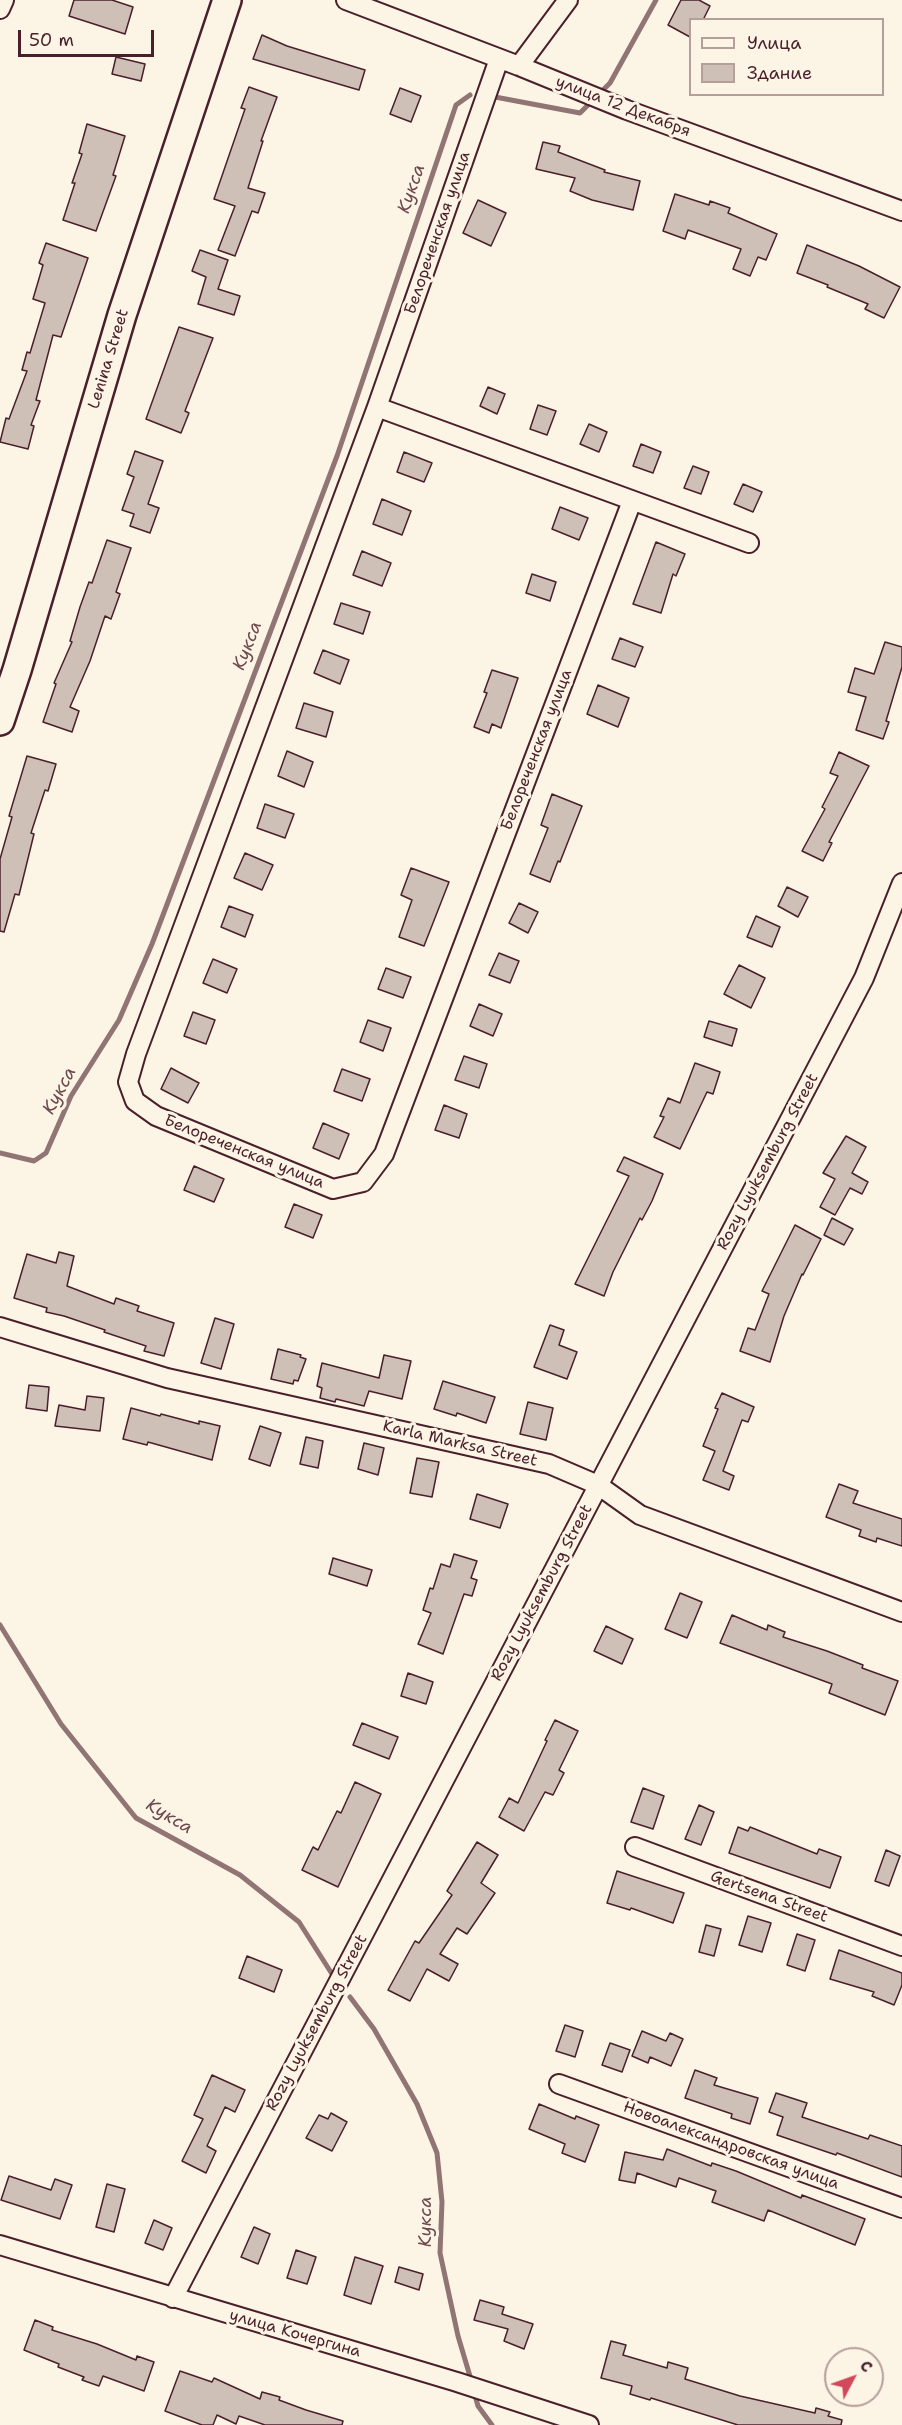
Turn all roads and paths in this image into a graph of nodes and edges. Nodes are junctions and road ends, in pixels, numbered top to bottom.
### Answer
1 (4, 0) edge
2 (227, 0) edge
3 (346, 0) edge
4 (568, 0) edge
5 (0, 9) edge
6 (500, 59) junction
7 (519, 66) junction
8 (902, 211) edge
9 (377, 407) junction
10 (632, 501) junction
11 (749, 543) dead end
12 (0, 720) edge
13 (902, 883) edge
14 (0, 1327) edge
15 (598, 1485) junction
16 (902, 1612) edge
17 (635, 1847) dead end
18 (902, 1946) edge
19 (559, 2084) dead end
20 (902, 2208) edge
21 (0, 2245) edge
22 (173, 2298) junction
23 (589, 2425) edge

1 - 5 street
2 - 12 street, Lenina Street
3 - 6 street, улица 12 Декабря
4 - 7 street
6 - 7 street, улица 12 Декабря
6 - 9 street, Белореченская улица
7 - 8 street, улица 12 Декабря
9 - 10 street
9 - 10 street, Белореченская улица
10 - 11 street
13 - 15 street, Rozy Lyuksemburg Street
14 - 15 street, Karla Marksa Street
15 - 16 street, Karla Marksa Street
15 - 22 street, Rozy Lyuksemburg Street
17 - 18 street, Gertsena Street
19 - 20 street, Новоалександровская улица
21 - 22 street, улица Кочергина
22 - 23 street, улица Кочергина

